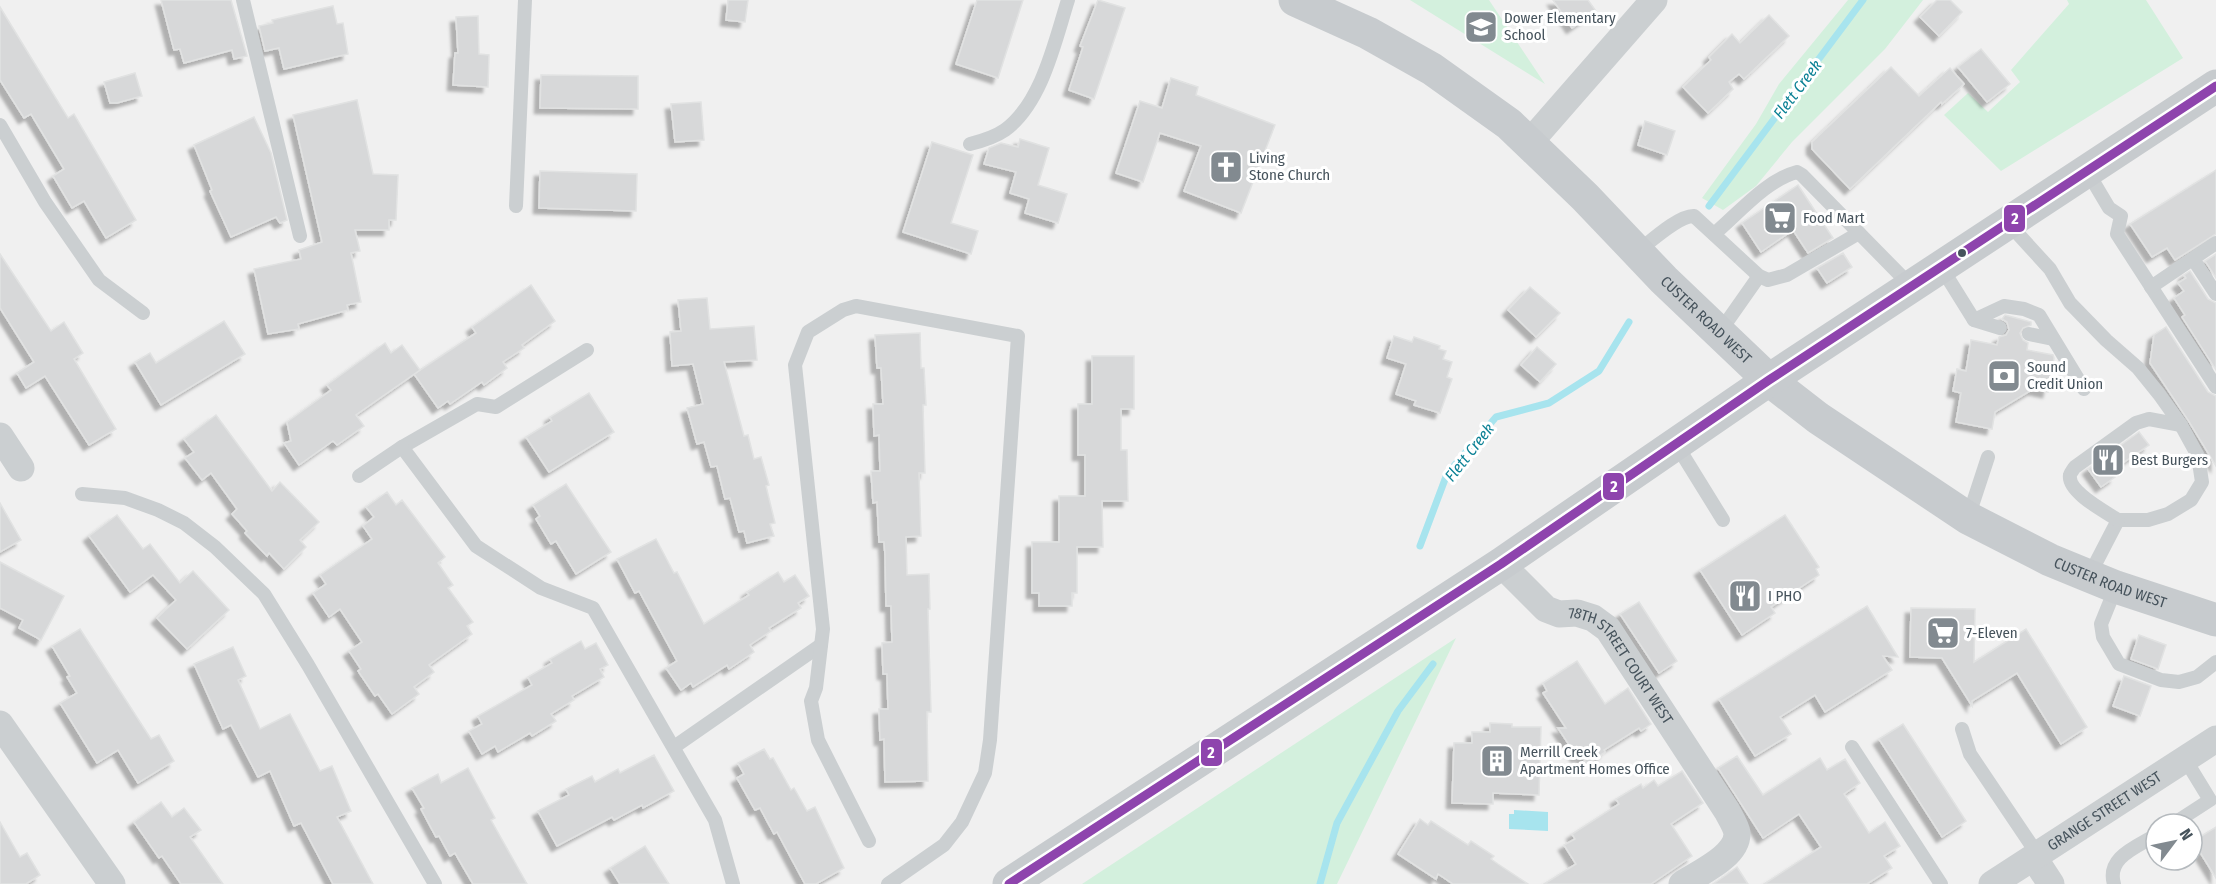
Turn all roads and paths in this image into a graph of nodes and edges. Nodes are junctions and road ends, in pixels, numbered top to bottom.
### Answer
1 (243, 0) edge
2 (525, 0) edge
3 (1068, 0) edge
4 (1295, 0) edge
5 (1654, 0) edge
6 (2216, 86) edge
7 (0, 125) edge
8 (1530, 143) junction
9 (970, 144) dead end
10 (2087, 171) junction
11 (516, 206) dead end
12 (2008, 223) junction
13 (1859, 233) junction
14 (1714, 234) junction
15 (300, 236) dead end
16 (2216, 243) edge
17 (1637, 252) junction
18 (2193, 259) junction
19 (1941, 267) junction
20 (1759, 276) junction
21 (1911, 286) junction
22 (2151, 287) junction
23 (2216, 294) edge
24 (143, 313) dead end
25 (1974, 320) junction
26 (2000, 328) dead end
27 (1719, 333) junction
28 (2029, 334) dead end
29 (2053, 339) junction
30 (587, 350) dead end
31 (1769, 380) junction
32 (2216, 387) edge
33 (2084, 389) dead end
34 (2159, 394) junction
35 (2149, 419) junction
36 (2181, 425) junction
37 (0, 436) edge
38 (1676, 444) junction
39 (402, 447) junction
40 (1988, 458) dead end
41 (21, 468) dead end
42 (359, 476) dead end
43 (82, 494) dead end
44 (1968, 518) junction
45 (1723, 520) dead end
46 (2118, 520) junction
47 (1501, 564) junction
48 (2102, 582) junction
49 (2216, 620) edge
50 (821, 645) junction
51 (2216, 663) edge
52 (0, 724) edge
53 (1962, 729) dead end
54 (2216, 739) edge
55 (674, 747) junction
56 (1852, 747) dead end
57 (2185, 759) junction
58 (2192, 812) edge
59 (869, 841) dead end
60 (2144, 843) edge
61 (2036, 856) junction
62 (112, 884) edge
63 (435, 884) edge
64 (733, 884) edge
65 (888, 884) edge
66 (1009, 884) edge
67 (1683, 884) edge
68 (1941, 884) edge
69 (1992, 884) edge
70 (2051, 884) edge
71 (2114, 884) edge

1 - 15 lane
2 - 11 lane
3 - 9 lane
4 - 8 main road, CUSTER ROAD WEST
5 - 8 street
6 - 10 main road
7 - 24 lane
8 - 17 main road, CUSTER ROAD WEST
10 - 12 main road
10 - 22 lane
12 - 19 main road
12 - 34 lane
13 - 14 lane
13 - 20 lane
13 - 21 lane
14 - 17 lane
14 - 20 lane
16 - 18 lane
17 - 27 main road, CUSTER ROAD WEST
18 - 22 lane
18 - 23 lane
19 - 21 main road
19 - 25 lane
20 - 27 lane
21 - 31 main road
22 - 32 lane
25 - 26 lane
25 - 29 lane
27 - 31 main road, CUSTER ROAD WEST
28 - 29 lane
29 - 33 lane
30 - 39 lane
31 - 38 main road
31 - 44 main road, CUSTER ROAD WEST
34 - 35 lane
34 - 36 lane
35 - 36 lane
35 - 46 lane
36 - 46 lane
37 - 41 street
38 - 45 lane
38 - 47 main road
39 - 42 lane
39 - 55 lane
40 - 44 lane
43 - 63 lane
44 - 48 main road, CUSTER ROAD WEST
46 - 48 lane
47 - 66 main road
47 - 67 street, 78TH STREET COURT WEST
48 - 49 main road, CUSTER ROAD WEST
48 - 51 lane
50 - 55 lane
50 - 59 lane
50 - 65 lane
52 - 62 street
53 - 61 lane
54 - 57 street, GRANGE STREET WEST
55 - 64 lane
56 - 68 lane
57 - 58 lane
57 - 61 street, GRANGE STREET WEST
60 - 71 lane
61 - 69 street, GRANGE STREET WEST
61 - 70 street

